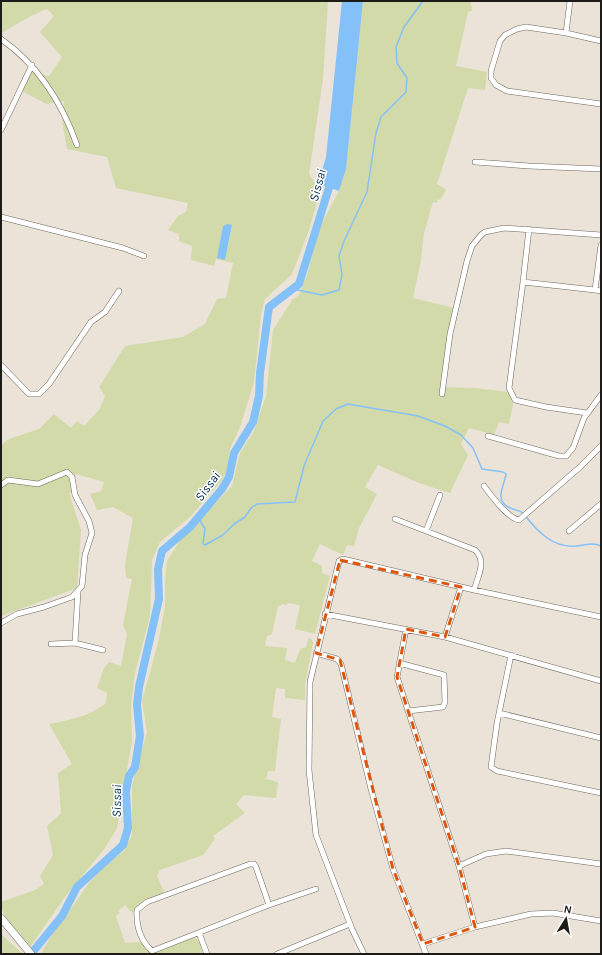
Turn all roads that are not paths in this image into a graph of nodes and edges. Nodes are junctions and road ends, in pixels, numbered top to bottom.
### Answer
1 (570, 1) edge
2 (566, 33) junction
3 (1, 39) edge
4 (601, 40) edge
5 (32, 65) junction
6 (601, 104) edge
7 (1, 130) edge
8 (77, 145) dead end
9 (474, 162) dead end
10 (601, 169) edge
11 (1, 218) edge
12 (529, 229) junction
13 (601, 236) edge
14 (601, 245) edge
15 (144, 256) dead end
16 (523, 282) junction
17 (595, 290) junction
18 (118, 291) dead end
19 (601, 291) edge
20 (1, 365) edge
21 (442, 394) dead end
22 (601, 395) edge
23 (587, 413) junction
24 (488, 436) dead end
25 (601, 446) edge
26 (1, 485) edge
27 (484, 486) dead end
28 (440, 495) dead end
29 (601, 504) edge
30 (395, 519) dead end
31 (426, 531) junction
32 (568, 531) dead end
33 (461, 587) junction
34 (474, 590) junction
35 (78, 591) junction
36 (325, 614) junction
37 (601, 617) edge
38 (1, 623) edge
39 (406, 630) junction
40 (445, 637) junction
41 (75, 643) junction
42 (51, 644) dead end
43 (103, 650) dead end
44 (316, 653) junction
45 (511, 655) junction
46 (399, 663) junction
47 (601, 681) edge
48 (408, 711) junction
49 (499, 713) junction
50 (601, 738) edge
51 (601, 793) edge
52 (601, 864) edge
53 (459, 866) junction
54 (316, 889) dead end
55 (269, 905) junction
56 (1, 918) edge
57 (601, 921) edge
58 (350, 924) junction
59 (475, 927) junction
60 (199, 933) junction
61 (423, 944) junction
62 (31, 954) edge
63 (207, 954) edge
64 (277, 954) edge
65 (364, 954) edge
66 (426, 954) edge

1 - 2 street
2 - 4 street
2 - 6 street
3 - 5 street
5 - 7 street
5 - 8 street
9 - 10 street
11 - 15 street
12 - 13 street
12 - 16 street
12 - 21 street
14 - 17 street
16 - 17 street
16 - 23 street
17 - 19 street
18 - 20 street
22 - 23 street
23 - 24 street
25 - 27 street
26 - 35 street
28 - 31 street
29 - 32 street
30 - 31 street
31 - 34 street
33 - 34 street
33 - 36 street
33 - 40 street
34 - 37 street
35 - 38 street
35 - 41 street
36 - 39 street
36 - 44 street
39 - 40 street
39 - 46 street
40 - 45 street
41 - 42 street
41 - 43 street
44 - 58 street
44 - 61 street
45 - 47 street
45 - 49 street
46 - 48 street
46 - 48 street
48 - 53 street
49 - 50 street
49 - 51 street
52 - 53 street
53 - 59 street
54 - 55 street
55 - 60 street
55 - 60 street
56 - 62 street
57 - 59 street
58 - 64 street
58 - 65 street
59 - 61 street
60 - 63 street
61 - 66 street

